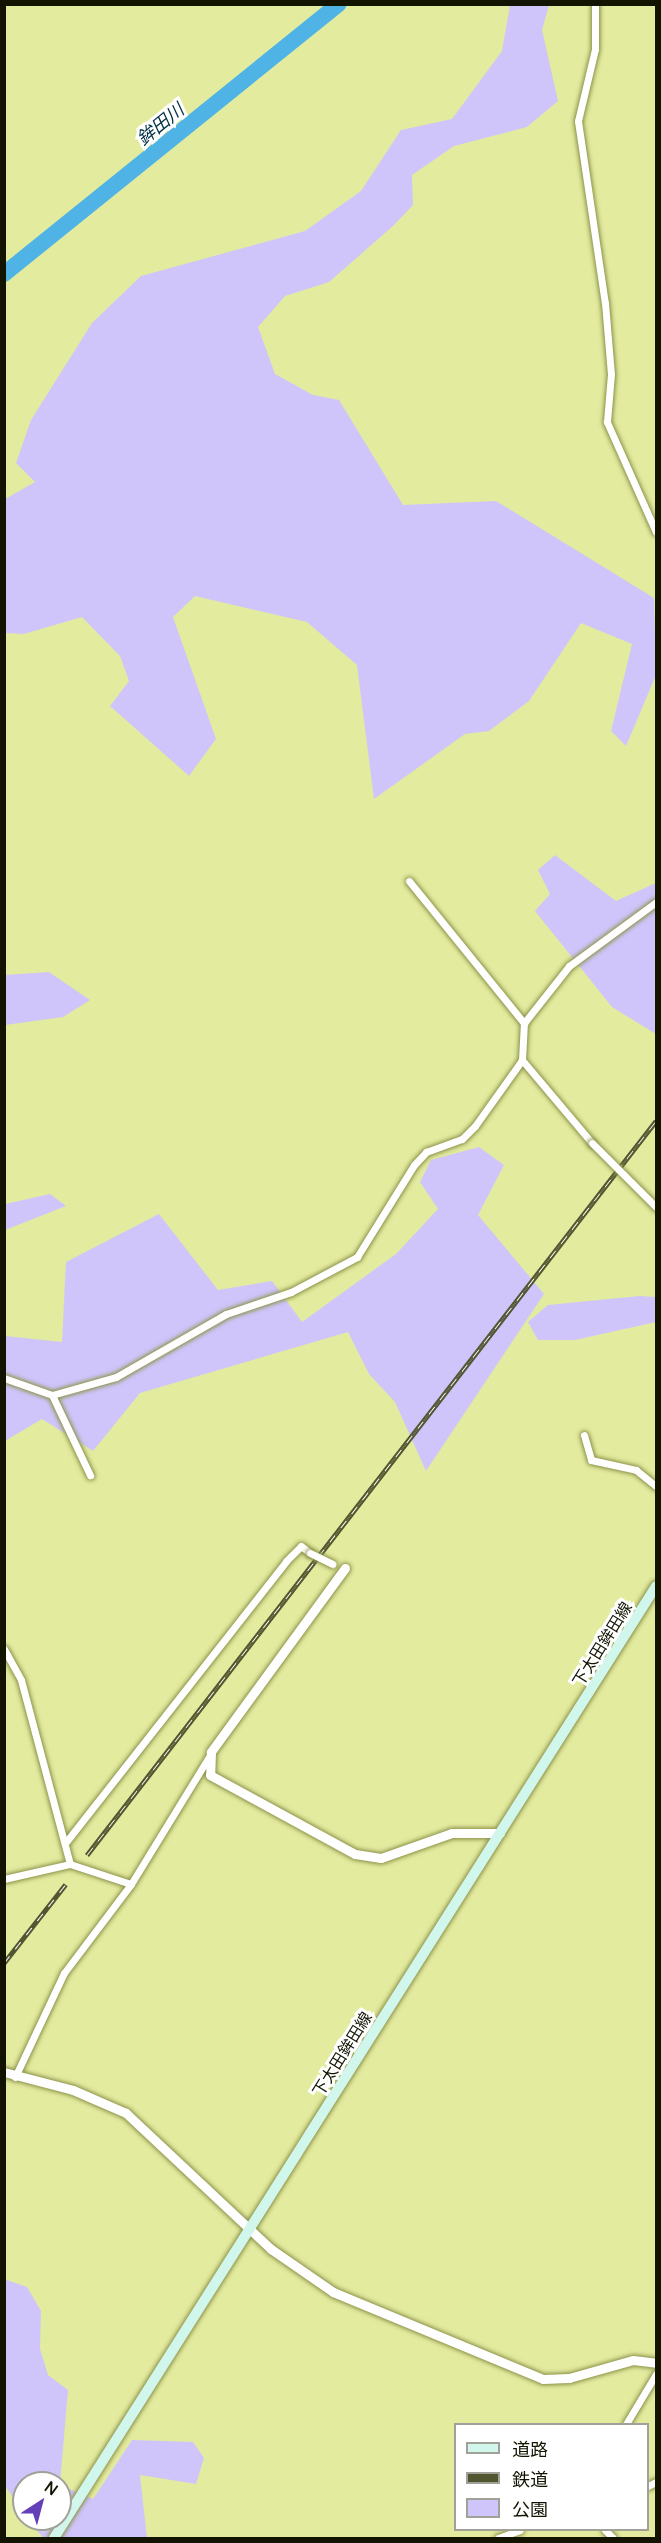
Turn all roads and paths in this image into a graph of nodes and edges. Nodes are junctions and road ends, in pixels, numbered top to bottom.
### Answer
1 (595, 4) edge
2 (657, 532) edge
3 (409, 882) dead end
4 (657, 902) edge
5 (524, 1023) junction
6 (522, 1060) junction
7 (657, 1207) edge
8 (4, 1378) edge
9 (52, 1395) junction
10 (584, 1435) dead end
11 (90, 1475) dead end
12 (657, 1486) edge
13 (345, 1568) joint
14 (657, 1586) edge
15 (4, 1649) edge
16 (211, 1752) junction
17 (500, 1833) junction
18 (66, 1842) junction
19 (70, 1864) junction
20 (4, 1879) edge
21 (131, 1884) junction
22 (4, 2072) edge
23 (15, 2077) junction
24 (250, 2228) junction
25 (657, 2363) edge
26 (657, 2374) edge
27 (627, 2423) edge
28 (515, 2531) edge
29 (54, 2538) edge
30 (498, 2538) edge

1 - 2 street
3 - 5 street
4 - 5 street
5 - 6 street
6 - 7 street, bridge
6 - 9 street
8 - 9 street
9 - 11 street
10 - 12 street
13 - 16 street
13 - 18 street, bridge
14 - 17 main road, 下太田鉾田線
15 - 18 street
16 - 17 street
16 - 21 street
17 - 24 main road, 下太田鉾田線
18 - 19 street
19 - 20 street
19 - 21 street
21 - 23 street
22 - 23 street
23 - 24 street
24 - 25 street
24 - 29 main road, 下太田鉾田線
26 - 27 street
28 - 30 street

